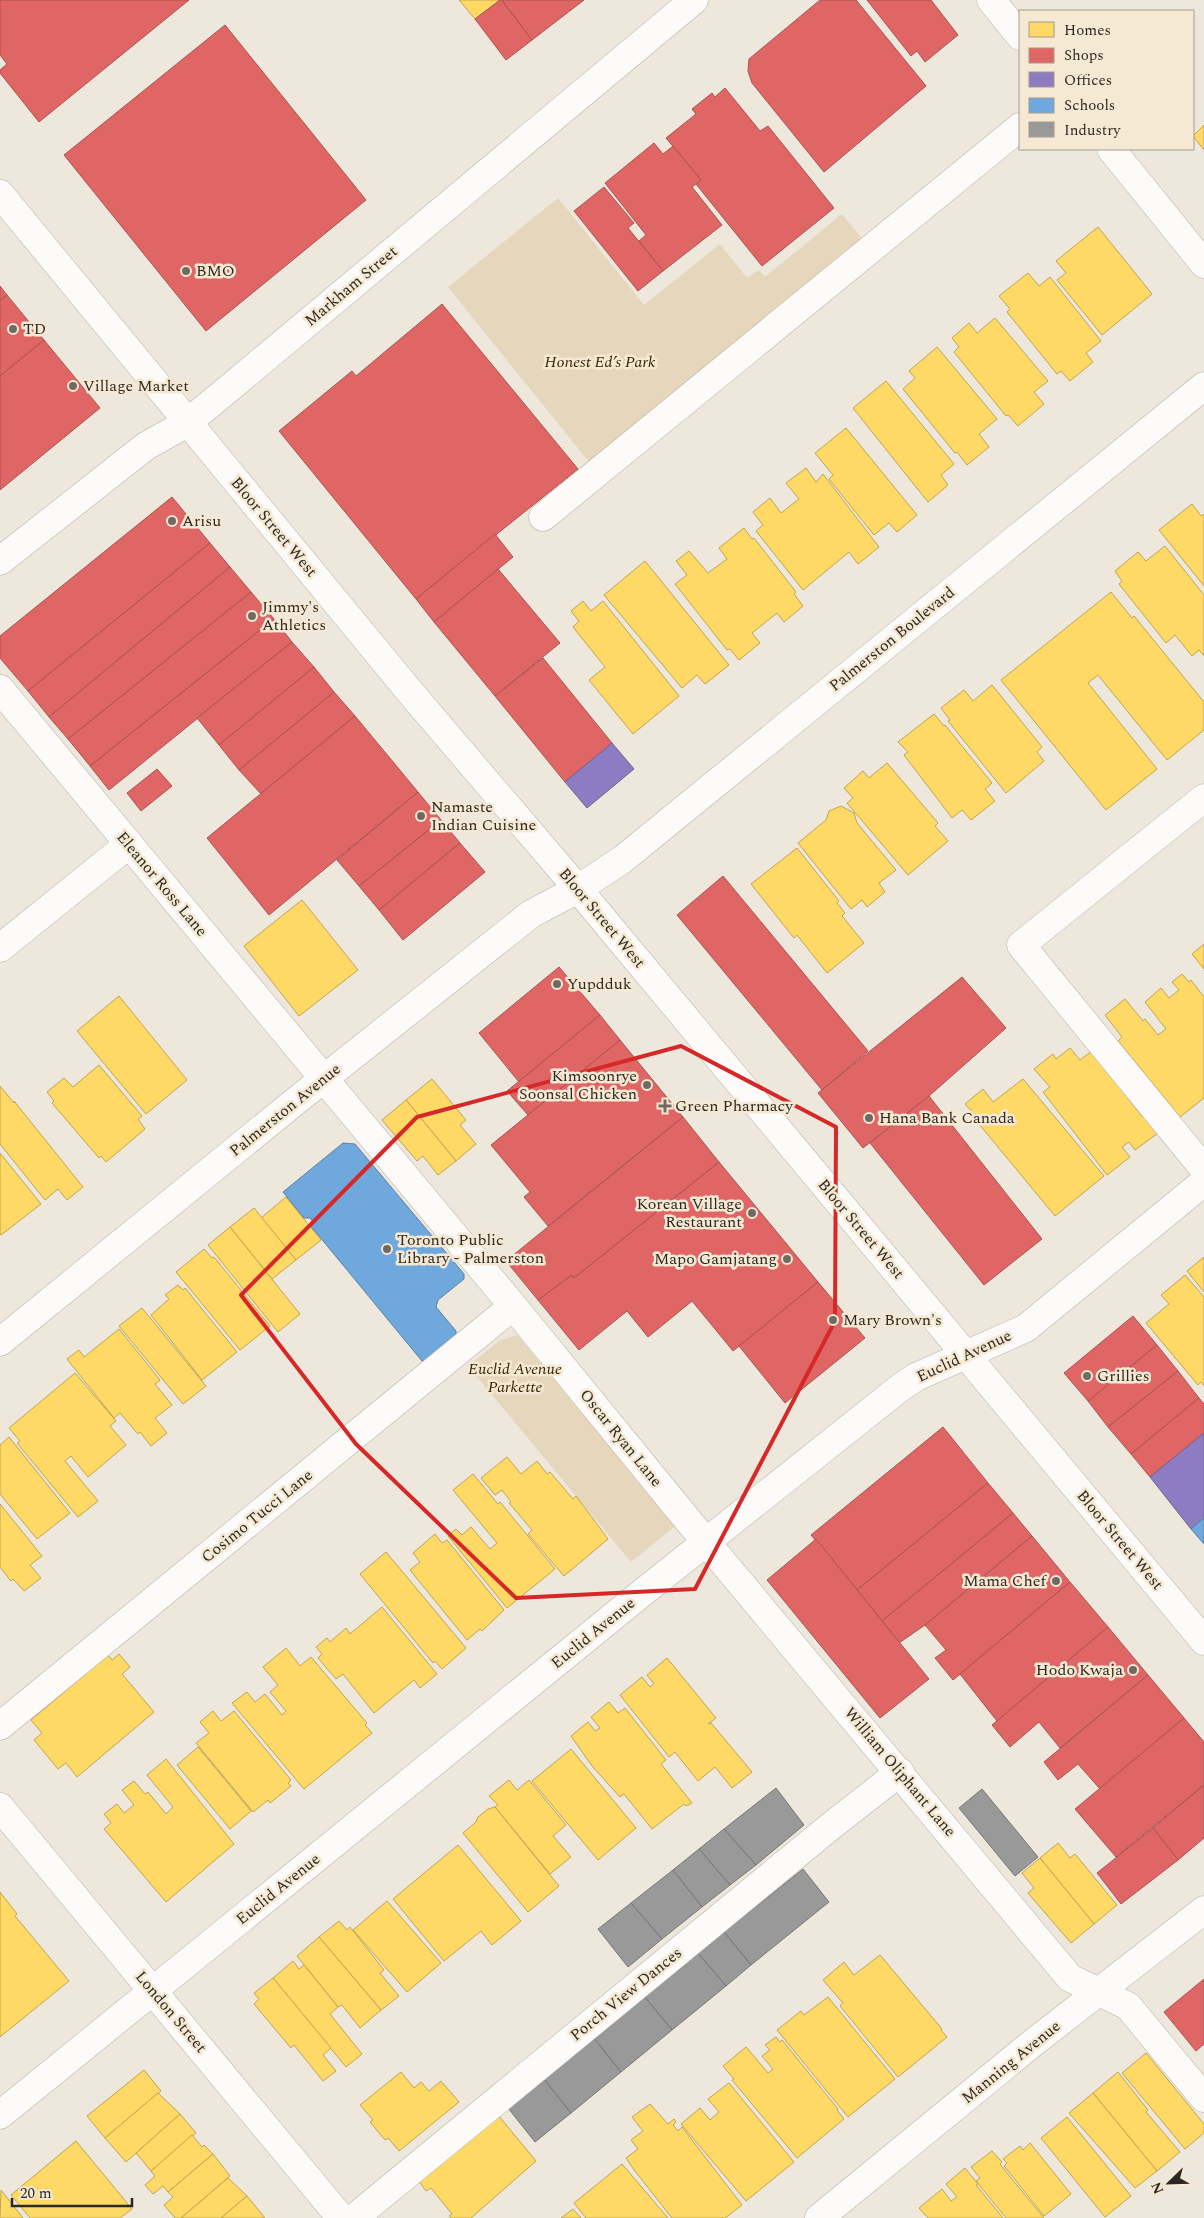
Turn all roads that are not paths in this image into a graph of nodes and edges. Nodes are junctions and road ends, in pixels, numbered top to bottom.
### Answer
1 (694, 0) edge
2 (992, 0) edge
3 (1019, 35) edge
4 (1019, 128) edge
5 (1112, 150) edge
6 (0, 194) edge
7 (1204, 264) edge
8 (1204, 386) edge
9 (187, 423) junction
10 (543, 517) dead end
11 (0, 561) edge
12 (0, 689) edge
13 (1204, 798) edge
14 (129, 844) junction
15 (578, 889) junction
16 (0, 948) edge
17 (324, 1079) junction
18 (1204, 1169) edge
19 (1204, 1182) edge
20 (514, 1306) junction
21 (0, 1342) edge
22 (965, 1354) junction
23 (707, 1542) junction
24 (1204, 1641) edge
25 (0, 1726) edge
26 (900, 1772) junction
27 (0, 1807) edge
28 (1204, 1910) edge
29 (153, 1991) junction
30 (1100, 1992) junction
31 (1204, 2098) edge
32 (0, 2115) edge
33 (341, 2218) edge
34 (354, 2218) edge
35 (820, 2218) edge

1 - 9 street, Markham Street
2 - 3 street
4 - 10 street
5 - 7 street
6 - 9 street, Bloor Street West
8 - 15 street, Palmerston Boulevard
9 - 11 street, Markham Street
9 - 15 street, Bloor Street West
12 - 14 street, Eleanor Ross Lane
13 - 18 street
14 - 16 street
14 - 17 street, Eleanor Ross Lane
15 - 17 street, Palmerston Avenue
15 - 22 street, Bloor Street West
17 - 20 street, Oscar Ryan Lane
17 - 21 street, Palmerston Avenue
19 - 22 street, Euclid Avenue
20 - 23 street, Oscar Ryan Lane
20 - 25 street, Cosimo Tucci Lane
22 - 23 street, Euclid Avenue
22 - 24 street, Bloor Street West
23 - 26 street, William Oliphant Lane
23 - 29 street, Euclid Avenue
26 - 30 street, William Oliphant Lane
26 - 34 street, Porch View Dances
27 - 29 street, London Street
28 - 30 street, Manning Avenue
29 - 32 street, Euclid Avenue
29 - 33 street, London Street
30 - 31 street, William Oliphant Lane
30 - 35 street, Manning Avenue

